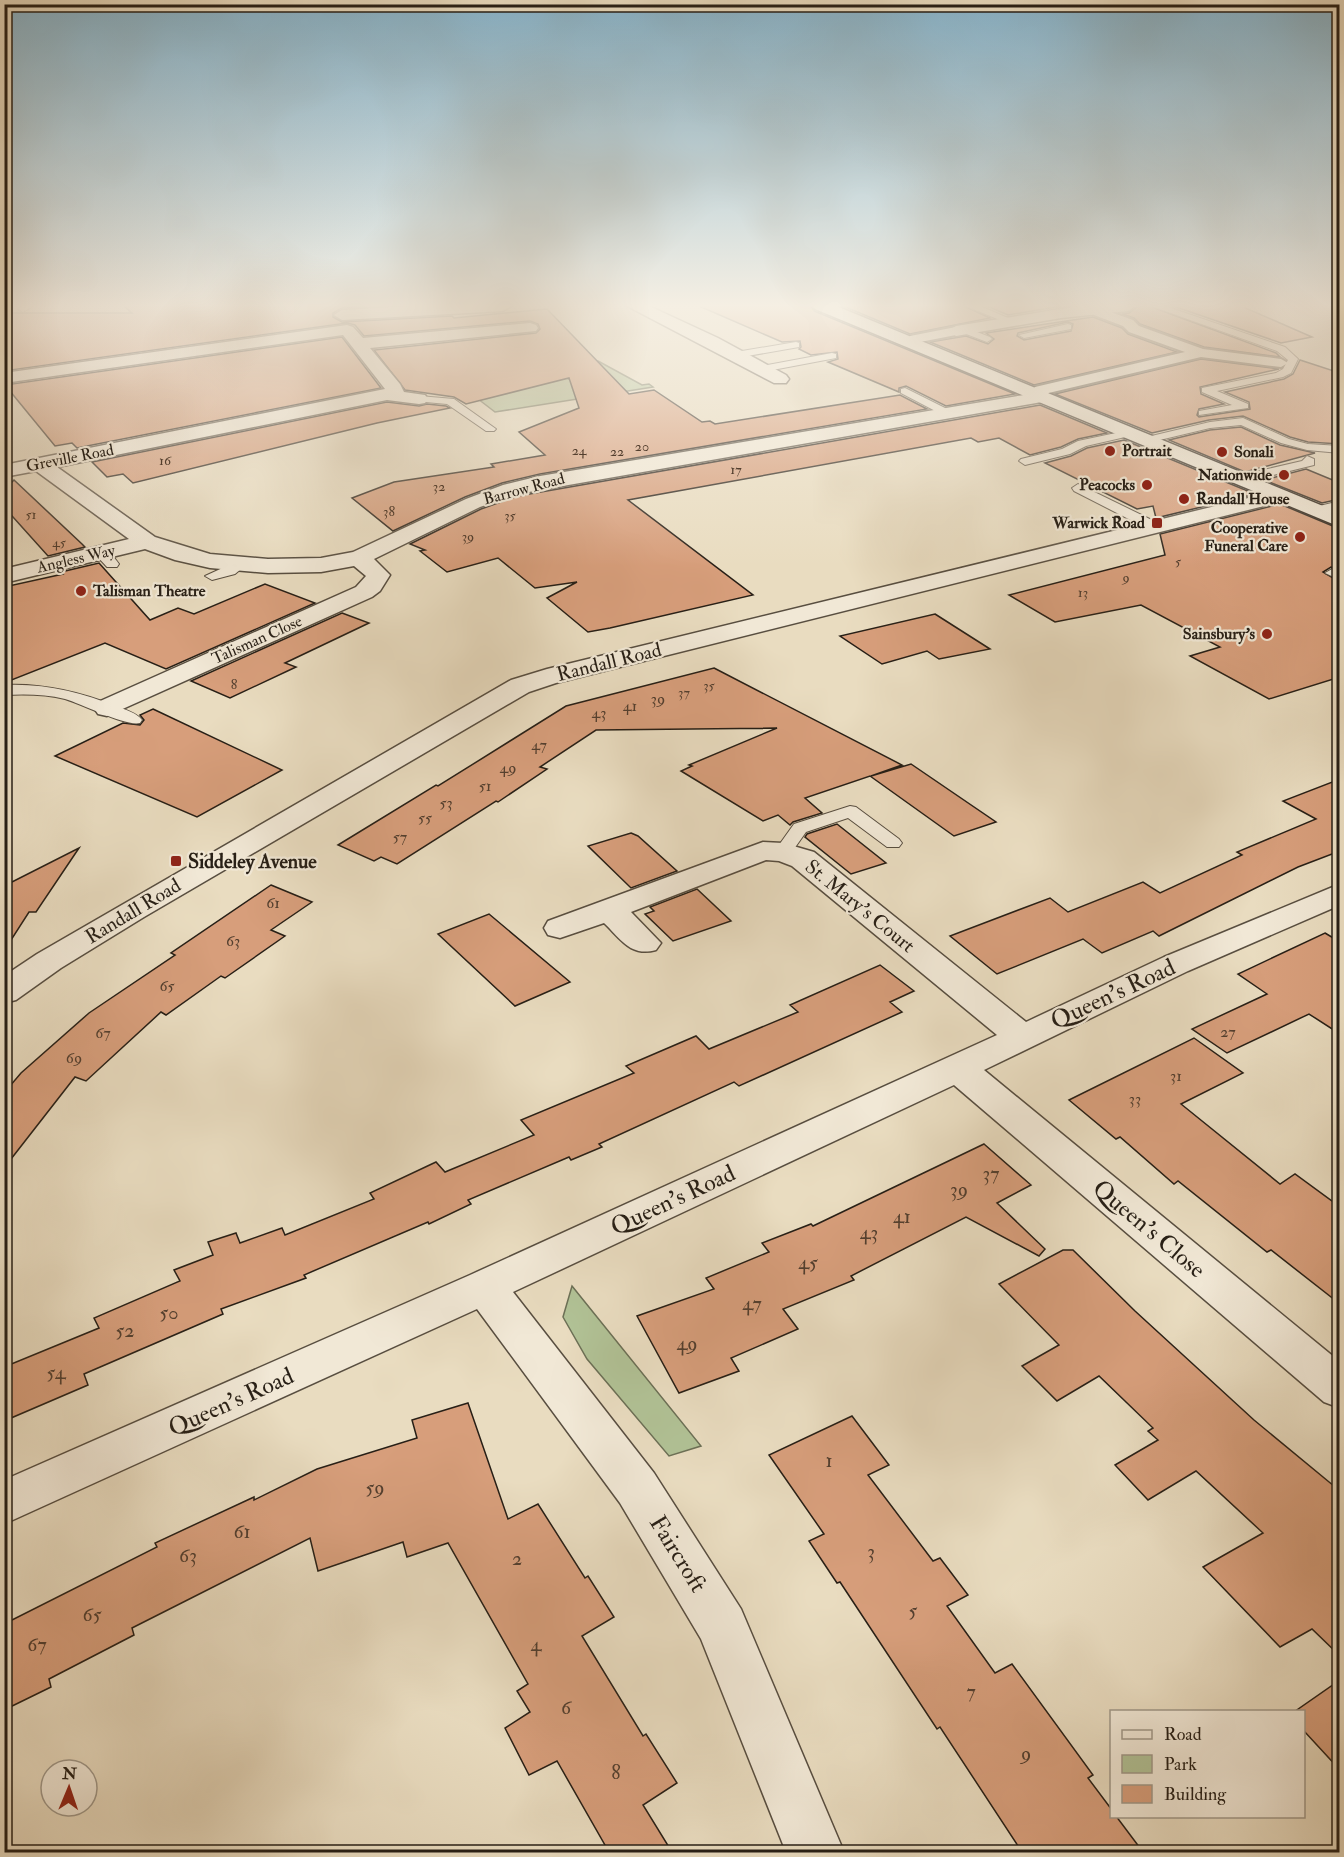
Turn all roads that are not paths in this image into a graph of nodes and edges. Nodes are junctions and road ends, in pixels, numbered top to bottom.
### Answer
1 (392, 393) edge
2 (907, 393) edge
3 (1038, 393) edge
4 (1046, 393) edge
5 (1212, 393) edge
6 (1041, 394) junction
7 (387, 395) junction
8 (419, 399) joint
9 (947, 413) junction
10 (1203, 413) dead end
11 (490, 429) dead end
12 (1138, 437) junction
13 (1340, 450) edge
14 (1307, 460) dead end
15 (1025, 461) dead end
16 (40, 464) junction
17 (4, 471) edge
18 (1241, 479) junction
19 (1078, 488) dead end
20 (1281, 496) junction
21 (1340, 505) edge
22 (1315, 511) junction
23 (1340, 521) edge
24 (1157, 528) junction
25 (147, 542) junction
26 (359, 558) junction
27 (240, 564) junction
28 (4, 576) edge
29 (212, 576) dead end
30 (4, 690) edge
31 (107, 708) junction
32 (134, 720) dead end
33 (893, 843) dead end
34 (783, 852) junction
35 (1340, 893) edge
36 (609, 910) junction
37 (560, 928) dead end
38 (644, 943) dead end
39 (4, 992) edge
40 (1022, 1037) junction
41 (958, 1068) junction
42 (485, 1287) junction
43 (1340, 1389) edge
44 (4, 1503) edge
45 (815, 1852) edge

1 - 7 street
2 - 9 lane
3 - 6 street
4 - 6 street
5 - 10 lane
6 - 9 street, Barrow Road
6 - 12 street
7 - 8 street, Greville Road
7 - 16 street, Greville Road
8 - 11 lane
9 - 26 street, Barrow Road
12 - 13 lane
12 - 15 lane
12 - 18 street
14 - 18 lane
16 - 17 street, Greville Road
16 - 25 street, Barrow Road
18 - 20 street
19 - 24 lane
20 - 22 street
20 - 24 street, Randall Road
21 - 22 lane
22 - 23 street
24 - 39 street, Randall Road
25 - 27 street, Barrow Road
25 - 28 street, Angless Way
26 - 27 street, Barrow Road
26 - 31 street, Talisman Close
27 - 29 lane
30 - 31 lane
31 - 32 lane
33 - 34 lane
34 - 36 street, St. Mary's Court
34 - 40 street, St. Mary's Court
35 - 40 street, Queen's Road
36 - 37 street, St. Mary's Court
36 - 38 street
40 - 41 street, Queen's Road
41 - 42 street, Queen's Road
41 - 43 street, Queen's Close
42 - 44 street, Queen's Road
42 - 45 street, Faircroft

